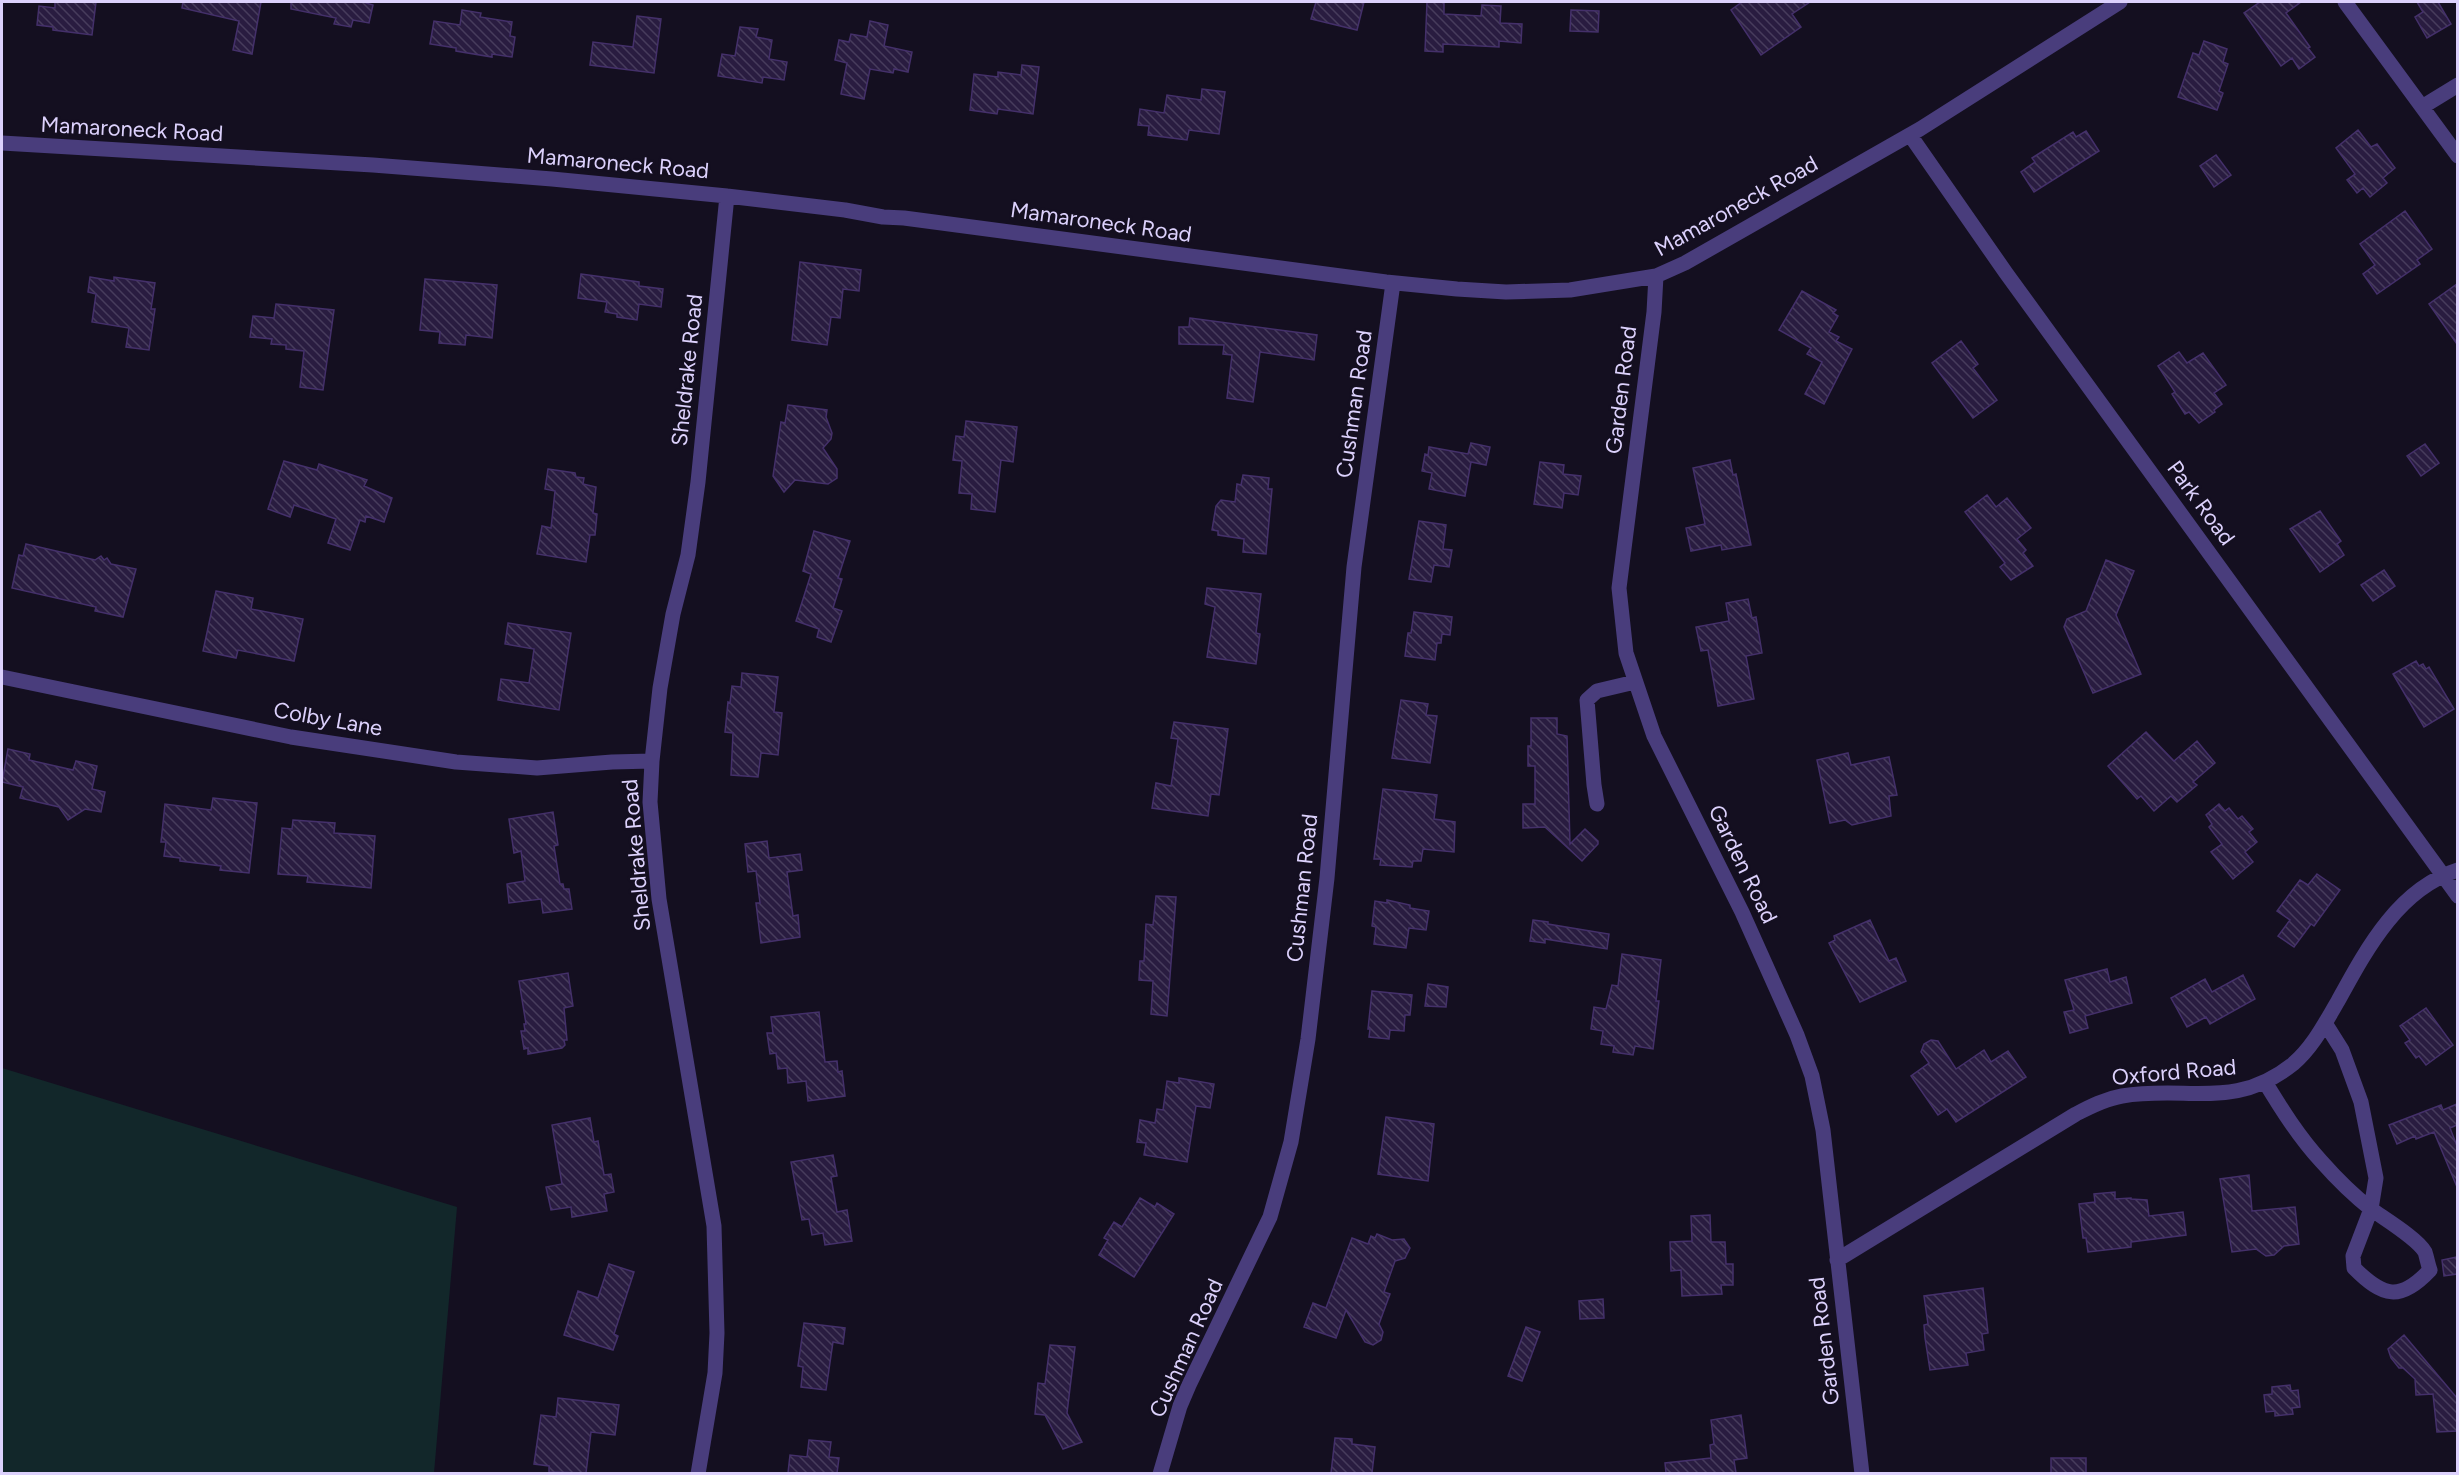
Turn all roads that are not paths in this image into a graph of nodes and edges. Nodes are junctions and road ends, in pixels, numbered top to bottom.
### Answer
1 (2120, 2) edge
2 (2345, 2) edge
3 (2457, 85) edge
4 (2422, 107) junction
5 (1910, 135) junction
6 (2, 143) edge
7 (2457, 156) edge
8 (727, 196) junction
9 (1656, 276) junction
10 (1393, 283) junction
11 (2, 677) edge
12 (1635, 682) junction
13 (652, 761) junction
14 (1597, 804) dead end
15 (2450, 872) edge
16 (2457, 896) edge
17 (2325, 1023) junction
18 (2265, 1082) junction
19 (2371, 1209) junction
20 (1837, 1260) junction
21 (698, 1473) edge
22 (1160, 1473) edge
23 (1862, 1473) edge

1 - 5 street, Mamaroneck Road
2 - 4 street
3 - 4 street
4 - 7 street
5 - 9 street, Mamaroneck Road
5 - 15 street, Park Road
6 - 8 street, Mamaroneck Road
8 - 10 street, Mamaroneck Road
8 - 13 street, Sheldrake Road
9 - 10 street, Mamaroneck Road
9 - 12 street, Garden Road
10 - 22 street, Cushman Road
11 - 13 street, Colby Lane
12 - 14 street
12 - 20 street, Garden Road
13 - 21 street, Sheldrake Road
15 - 16 street, Park Road
15 - 17 street, Oxford Road
17 - 18 street, Oxford Road
17 - 19 street
18 - 19 street
18 - 20 street, Oxford Road
19 - 19 street
20 - 23 street, Garden Road

